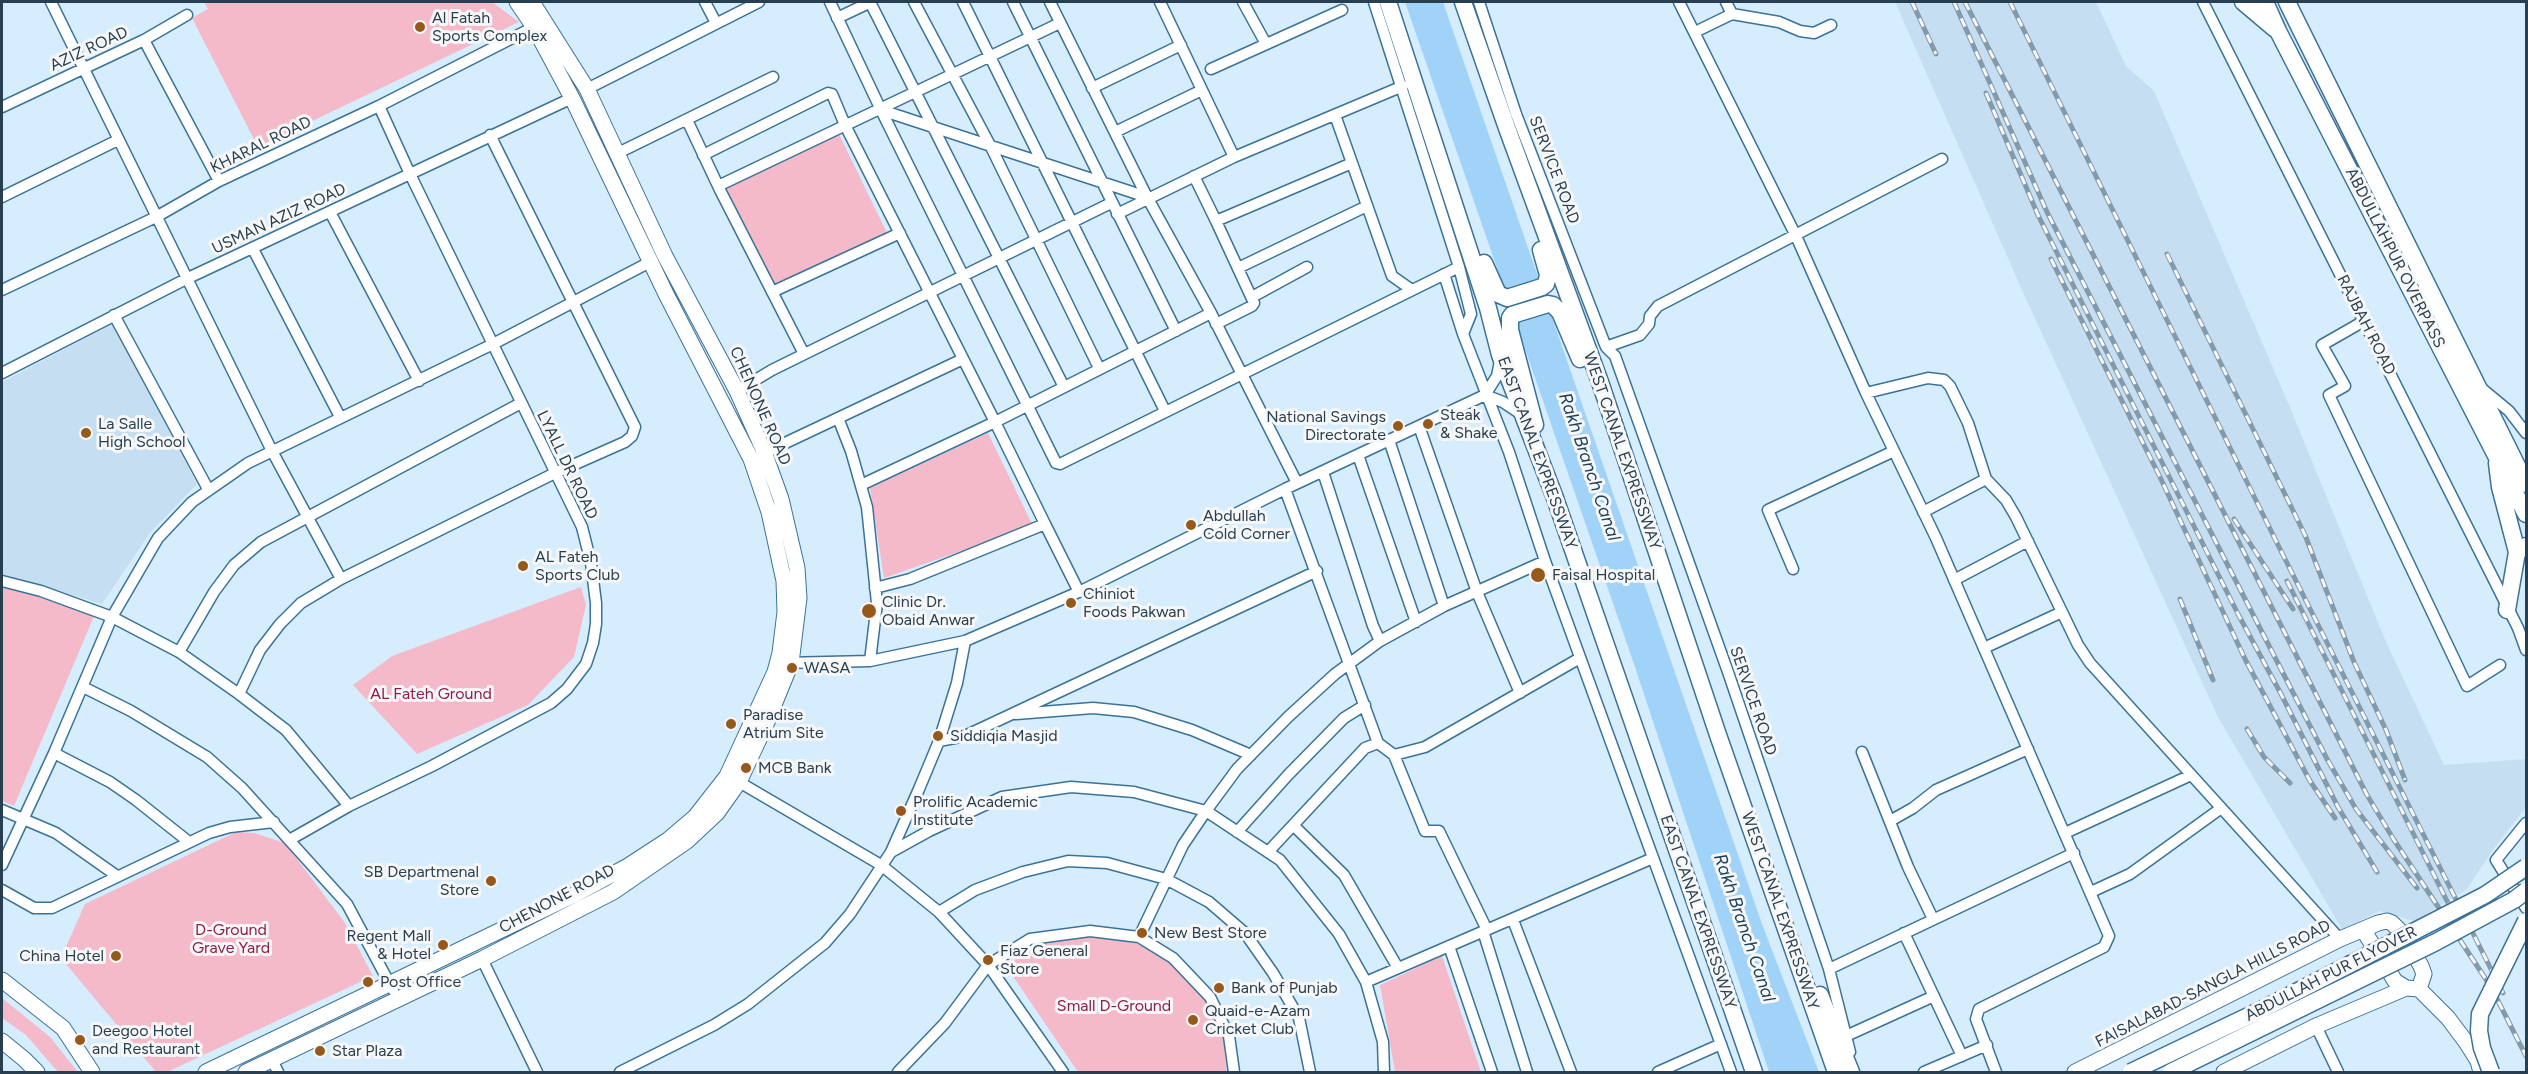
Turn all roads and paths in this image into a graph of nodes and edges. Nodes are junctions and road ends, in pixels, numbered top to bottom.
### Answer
1 (51, 2) edge
2 (517, 2) edge
3 (532, 2) edge
4 (705, 2) edge
5 (759, 2) edge
6 (830, 2) edge
7 (871, 2) edge
8 (914, 2) edge
9 (963, 2) edge
10 (1013, 2) edge
11 (1050, 2) edge
12 (1160, 2) edge
13 (1243, 2) edge
14 (1374, 2) edge
15 (1388, 2) edge
16 (1463, 2) edge
17 (1479, 2) edge
18 (1680, 2) edge
19 (1726, 2) edge
20 (2203, 2) edge
21 (2242, 2) edge
22 (2265, 2) edge
23 (2287, 2) edge
24 (1342, 10) dead end
25 (1732, 14) junction
26 (187, 15) dead end
27 (837, 18) junction
28 (716, 22) junction
29 (1060, 23) junction
30 (1831, 26) dead end
31 (534, 27) junction
32 (2278, 31) junction
33 (1695, 32) junction
34 (1030, 37) junction
35 (144, 40) junction
36 (1266, 44) junction
37 (1181, 45) junction
38 (990, 57) junction
39 (83, 68) junction
40 (1211, 69) dead end
41 (952, 74) junction
42 (773, 77) dead end
43 (1403, 86) junction
44 (1092, 88) junction
45 (587, 89) junction
46 (1202, 90) junction
47 (916, 93) junction
48 (572, 98) junction
49 (379, 106) junction
50 (2, 107) edge
51 (881, 110) junction
52 (1335, 115) junction
53 (687, 120) junction
54 (845, 124) junction
55 (934, 128) junction
56 (1507, 128) junction
57 (1115, 132) junction
58 (490, 135) junction
59 (118, 140) junction
60 (991, 147) junction
61 (1436, 148) junction
62 (616, 154) junction
63 (702, 155) junction
64 (1234, 157) junction
65 (1942, 159) dead end
66 (1042, 162) junction
67 (1352, 163) junction
68 (410, 174) junction
69 (1194, 176) junction
70 (219, 181) junction
71 (1102, 182) junction
72 (718, 186) junction
73 (2, 197) edge
74 (1147, 198) junction
75 (1111, 203) junction
76 (1367, 206) junction
77 (330, 212) junction
78 (1117, 214) junction
79 (156, 217) junction
80 (1216, 221) junction
81 (1072, 223) junction
82 (900, 233) junction
83 (1796, 236) junction
84 (1036, 240) junction
85 (253, 249) junction
86 (1000, 258) junction
87 (650, 262) junction
88 (1307, 267) dead end
89 (1459, 267) junction
90 (1238, 268) junction
91 (1444, 274) junction
92 (964, 275) junction
93 (186, 279) junction
94 (2, 290) edge
95 (1412, 290) junction
96 (772, 292) junction
97 (930, 292) junction
98 (1252, 297) junction
99 (573, 303) junction
100 (1211, 313) junction
101 (114, 315) junction
102 (2364, 321) junction
103 (1216, 324) junction
104 (1176, 331) junction
105 (1463, 334) junction
106 (493, 344) junction
107 (1606, 347) junction
108 (1135, 351) junction
109 (804, 354) junction
110 (1500, 355) junction
111 (963, 359) junction
112 (1099, 368) junction
113 (2, 373) edge
114 (1242, 374) junction
115 (419, 381) junction
116 (2476, 384) junction
117 (1064, 387) junction
118 (737, 391) junction
119 (1866, 393) junction
120 (1485, 395) junction
121 (521, 403) junction
122 (1028, 405) junction
123 (1165, 411) junction
124 (1521, 414) junction
125 (340, 417) junction
126 (838, 418) junction
127 (995, 422) junction
128 (1419, 426) junction
129 (2499, 429) junction
130 (2526, 433) edge
131 (1389, 440) junction
132 (272, 451) junction
133 (1894, 451) junction
134 (764, 453) junction
135 (2496, 453) junction
136 (1358, 455) junction
137 (2526, 462) edge
138 (1323, 472) junction
139 (555, 473) junction
140 (1632, 478) junction
141 (1986, 479) junction
142 (1297, 483) junction
143 (2526, 484) edge
144 (861, 485) junction
145 (208, 489) junction
146 (1285, 489) junction
147 (1555, 498) junction
148 (1923, 512) junction
149 (2526, 514) edge
150 (306, 518) junction
151 (1045, 524) junction
152 (2028, 541) junction
153 (2522, 549) edge
154 (1545, 561) junction
155 (1793, 569) dead end
156 (1317, 571) junction
157 (341, 579) junction
158 (1954, 580) junction
159 (2, 581) edge
160 (875, 588) junction
161 (1079, 592) junction
162 (1477, 592) junction
163 (1444, 606) junction
164 (2507, 610) junction
165 (2062, 612) junction
166 (112, 617) junction
167 (1416, 622) junction
168 (964, 641) junction
169 (1380, 641) junction
170 (1984, 648) junction
171 (2526, 650) edge
172 (179, 652) junction
173 (1580, 658) junction
174 (870, 662) junction
175 (784, 663) junction
176 (1349, 664) junction
177 (2500, 665) dead end
178 (83, 687) junction
179 (1520, 693) junction
180 (239, 694) junction
181 (1365, 705) junction
182 (1012, 714) junction
183 (1718, 735) junction
184 (939, 741) junction
185 (1378, 743) junction
186 (2028, 749) junction
187 (1862, 752) dead end
188 (54, 753) junction
189 (1394, 754) junction
190 (1251, 755) junction
191 (1650, 774) junction
192 (2191, 775) junction
193 (739, 782) junction
194 (349, 806) junction
195 (2220, 809) junction
196 (2, 810) edge
197 (1206, 811) junction
198 (23, 818) junction
199 (1890, 821) junction
200 (274, 822) junction
201 (2526, 823) edge
202 (1293, 825) junction
203 (1238, 832) junction
204 (2065, 833) junction
205 (291, 839) junction
206 (189, 842) junction
207 (891, 852) junction
208 (1268, 852) junction
209 (2074, 853) junction
210 (1653, 858) junction
211 (2, 865) edge
212 (881, 866) junction
213 (2526, 867) edge
214 (117, 876) junction
215 (1166, 879) junction
216 (2, 890) edge
217 (2526, 891) edge
218 (2091, 892) junction
219 (2526, 909) edge
220 (939, 912) junction
221 (1513, 920) junction
222 (1933, 920) junction
223 (2526, 921) edge
224 (2526, 926) edge
225 (2367, 928) junction
226 (1485, 931) junction
227 (1904, 933) junction
228 (1139, 937) junction
229 (2526, 937) edge
230 (2340, 939) junction
231 (1449, 946) junction
232 (482, 959) junction
233 (988, 964) junction
234 (1398, 968) junction
235 (1829, 969) junction
236 (2, 980) edge
237 (1366, 982) junction
238 (390, 984) junction
239 (2412, 988) junction
240 (1934, 996) junction
241 (398, 1000) junction
242 (2316, 1026) junction
243 (1846, 1036) junction
244 (2, 1041) edge
245 (1987, 1045) junction
246 (1726, 1047) junction
247 (1962, 1056) junction
248 (274, 1066) edge
249 (2485, 1070) edge
250 (37, 1072) edge
251 (93, 1072) edge
252 (206, 1072) edge
253 (246, 1072) edge
254 (537, 1072) edge
255 (620, 1072) edge
256 (898, 1072) edge
257 (1063, 1072) edge
258 (1234, 1072) edge
259 (1311, 1072) edge
260 (1384, 1072) edge
261 (1492, 1072) edge
262 (1527, 1072) edge
263 (1571, 1072) edge
264 (1658, 1072) edge
265 (1731, 1072) edge
266 (1743, 1072) edge
267 (1754, 1072) edge
268 (1836, 1072) edge
269 (1853, 1072) edge
270 (1924, 1072) edge
271 (1996, 1072) edge
272 (2075, 1072) edge
273 (2131, 1072) edge
274 (2171, 1072) edge
275 (2225, 1072) edge
276 (2338, 1072) edge

1 - 39 street
2 - 31 street
3 - 45 street, CHENONE ROAD
4 - 28 street
5 - 28 street
6 - 27 street
7 - 27 street
7 - 47 street
8 - 41 street
9 - 38 street
10 - 34 street
11 - 29 street
12 - 37 street
13 - 36 street
14 - 43 street
15 - 61 main road, EAST CANAL EXPRESSWAY
16 - 56 main road, WEST CANAL EXPRESSWAY
17 - 107 street, SERVICE ROAD
18 - 33 street
19 - 25 street
20 - 102 street, RAJBAH ROAD
21 - 32 main road
22 - 32 main road, ABDULLAHPUR OVERPASS
23 - 116 main road, ABDULLAHPUR OVERPASS
24 - 36 street
25 - 30 street
25 - 33 street
26 - 35 street, AZIZ ROAD
27 - 51 street
28 - 45 street
29 - 34 street
29 - 44 street
31 - 48 street, CHENONE ROAD
31 - 49 street, KHARAL ROAD
32 - 135 main road, ABDULLAHPUR OVERPASS
33 - 83 street
34 - 38 street
34 - 71 street
35 - 39 street, AZIZ ROAD
35 - 70 street
36 - 40 street
37 - 44 street
37 - 46 street
38 - 41 street
38 - 66 street
39 - 50 street, AZIZ ROAD
39 - 59 street
41 - 47 street
41 - 60 street
42 - 53 street
43 - 52 street
43 - 89 street
44 - 57 street
45 - 62 street, CHENONE ROAD
46 - 57 street
46 - 64 street
47 - 51 street
47 - 55 street
48 - 58 street, USMAN AZIZ ROAD
48 - 87 street, CHENONE ROAD
49 - 68 street, LYALL DR ROAD
49 - 70 street, KHARAL ROAD
51 - 54 street
51 - 55 street
51 - 92 street
52 - 64 street
52 - 67 street
53 - 62 street
53 - 63 street
54 - 63 street
54 - 72 street
54 - 82 street
55 - 60 street
55 - 86 street
56 - 61 main road
56 - 140 main road, WEST CANAL EXPRESSWAY
57 - 74 street
58 - 68 street, USMAN AZIZ ROAD
58 - 99 street
59 - 73 street
59 - 79 street
60 - 66 street
60 - 84 street
61 - 110 main road, EAST CANAL EXPRESSWAY
62 - 118 street, CHENONE ROAD
63 - 72 street
64 - 69 street
65 - 83 street
66 - 71 street
66 - 81 street
67 - 76 street
67 - 80 street
68 - 77 street, USMAN AZIZ ROAD
68 - 106 street, LYALL DR ROAD
69 - 74 street
69 - 80 street
70 - 79 street, KHARAL ROAD
71 - 74 street
71 - 75 street
72 - 96 street
74 - 78 street
74 - 100 street
75 - 78 street
75 - 81 street
76 - 90 street
76 - 95 street
77 - 85 street, USMAN AZIZ ROAD
77 - 115 street
78 - 104 street
79 - 93 street
79 - 94 street, KHARAL ROAD
80 - 90 street
81 - 84 street
81 - 108 street
82 - 96 street
82 - 97 street
83 - 107 street
83 - 119 street
84 - 86 street
84 - 112 street
85 - 93 street, USMAN AZIZ ROAD
85 - 125 street
86 - 92 street
86 - 117 street
87 - 99 street
87 - 175 street, CHENONE ROAD
88 - 98 street
89 - 91 street
89 - 105 street
90 - 98 street
91 - 95 street
91 - 105 street
92 - 97 street
92 - 122 street
93 - 101 street, USMAN AZIZ ROAD
93 - 132 street
95 - 114 street
96 - 109 street
97 - 109 street
97 - 111 street
98 - 103 street
99 - 106 street
99 - 139 street
100 - 103 street
100 - 104 street
101 - 113 street, USMAN AZIZ ROAD
101 - 145 street
102 - 164 street, RAJBAH ROAD
102 - 177 street
103 - 114 street
104 - 108 street
105 - 120 street
106 - 115 street
106 - 121 street, LYALL DR ROAD
107 - 235 street, SERVICE ROAD
108 - 112 street
108 - 123 street
109 - 118 street
110 - 120 street
110 - 124 main road, EAST CANAL EXPRESSWAY
111 - 126 street
111 - 127 street
112 - 117 street
114 - 123 street
114 - 142 street
115 - 125 street
116 - 129 main road, ABDULLAHPUR OVERPASS
116 - 130 street
117 - 122 street
118 - 134 street, CHENONE ROAD
119 - 133 street
119 - 141 street
120 - 124 street
120 - 128 street
120 - 154 street
121 - 139 street, LYALL DR ROAD
121 - 150 street
122 - 123 street
122 - 127 street
124 - 147 main road, EAST CANAL EXPRESSWAY
125 - 132 street
126 - 134 street
126 - 144 street
127 - 144 street
127 - 151 street
128 - 131 street
128 - 162 street
129 - 137 main road
129 - 143 main road, ABDULLAHPUR OVERPASS
131 - 136 street
131 - 163 street
132 - 145 street
132 - 150 street
133 - 148 street
133 - 155 street
134 - 175 street, CHENONE ROAD
135 - 149 main road, ABDULLAHPUR OVERPASS
135 - 153 main road
136 - 138 street
136 - 167 street
138 - 142 street
138 - 169 street
139 - 157 street
139 - 194 street, LYALL DR ROAD
140 - 147 main road
140 - 183 main road, WEST CANAL EXPRESSWAY
141 - 148 street
141 - 152 street
142 - 146 street
144 - 160 street
145 - 166 street
146 - 156 street
146 - 161 street
147 - 191 main road, EAST CANAL EXPRESSWAY
148 - 158 street
150 - 157 street
150 - 172 street
151 - 160 street
151 - 161 street
152 - 158 street
152 - 165 street
153 - 164 main road
154 - 162 street
154 - 173 street
156 - 176 street
156 - 182 street
157 - 180 street
158 - 170 street
159 - 166 street
160 - 174 street
161 - 168 street
162 - 163 street
162 - 179 street
163 - 167 street
164 - 171 street, RAJBAH ROAD
165 - 170 street
165 - 192 street
166 - 172 street
166 - 178 street
167 - 169 street
168 - 174 street
168 - 184 street
169 - 176 street
170 - 186 street
172 - 180 street
173 - 179 street
173 - 210 street
174 - 175 street
175 - 193 street, CHENONE ROAD
175 - 238 street, CHENONE ROAD
176 - 181 street
176 - 190 street
178 - 188 street
178 - 200 street
179 - 189 street
180 - 194 street
181 - 185 street
181 - 203 street
182 - 184 street
182 - 190 street
183 - 268 main road, WEST CANAL EXPRESSWAY
183 - 269 main road
184 - 207 street
185 - 189 street
185 - 202 street
186 - 199 street
186 - 204 street
187 - 199 street
188 - 198 street
188 - 206 street
189 - 226 street
190 - 197 street
191 - 246 main road
191 - 267 main road, EAST CANAL EXPRESSWAY
192 - 195 street
192 - 204 street
193 - 212 street
193 - 232 street, CHENONE ROAD
194 - 205 street, LYALL DR ROAD
195 - 218 street
195 - 230 street
196 - 198 street
197 - 203 street
197 - 207 street
197 - 215 street
198 - 211 street
198 - 214 street
199 - 222 street
200 - 205 street
200 - 206 street
201 - 219 street
202 - 208 street
202 - 234 street
203 - 208 street
204 - 209 street
205 - 238 street
206 - 214 street
207 - 212 street
208 - 237 street
209 - 218 street
209 - 222 street
210 - 221 street
210 - 246 street
212 - 220 street
212 - 255 street
213 - 273 main road, ABDULLAH PUR FLYOVER, bridge
214 - 216 street
215 - 220 street
215 - 228 street
215 - 259 street
217 - 274 main road, ABDULLAH PUR FLYOVER, bridge
218 - 245 street
220 - 233 street
221 - 226 street
221 - 263 street
222 - 227 street
223 - 249 main road, bridge
224 - 229 street
225 - 230 street, FAISALABAD-SANGLA HILLS ROAD
225 - 239 street
225 - 239 street, FAISALABAD-SANGLA HILLS ROAD
226 - 231 street
226 - 262 street
227 - 235 street
227 - 240 street
228 - 233 street
228 - 258 street
230 - 272 street, FAISALABAD-SANGLA HILLS ROAD
231 - 234 street
231 - 261 street
232 - 241 street, CHENONE ROAD
232 - 254 street
233 - 256 street
233 - 257 street
234 - 237 street
235 - 243 street, SERVICE ROAD
236 - 251 street
237 - 260 street
238 - 241 street
238 - 252 street, CHENONE ROAD
239 - 242 street
239 - 249 street
240 - 243 street
240 - 247 street
241 - 248 street, CHENONE ROAD
242 - 275 street
242 - 276 street
243 - 269 street, SERVICE ROAD
244 - 250 street
245 - 247 street
245 - 271 street
246 - 264 street
246 - 265 street
246 - 266 main road
247 - 270 street
248 - 253 street, CHENONE ROAD

